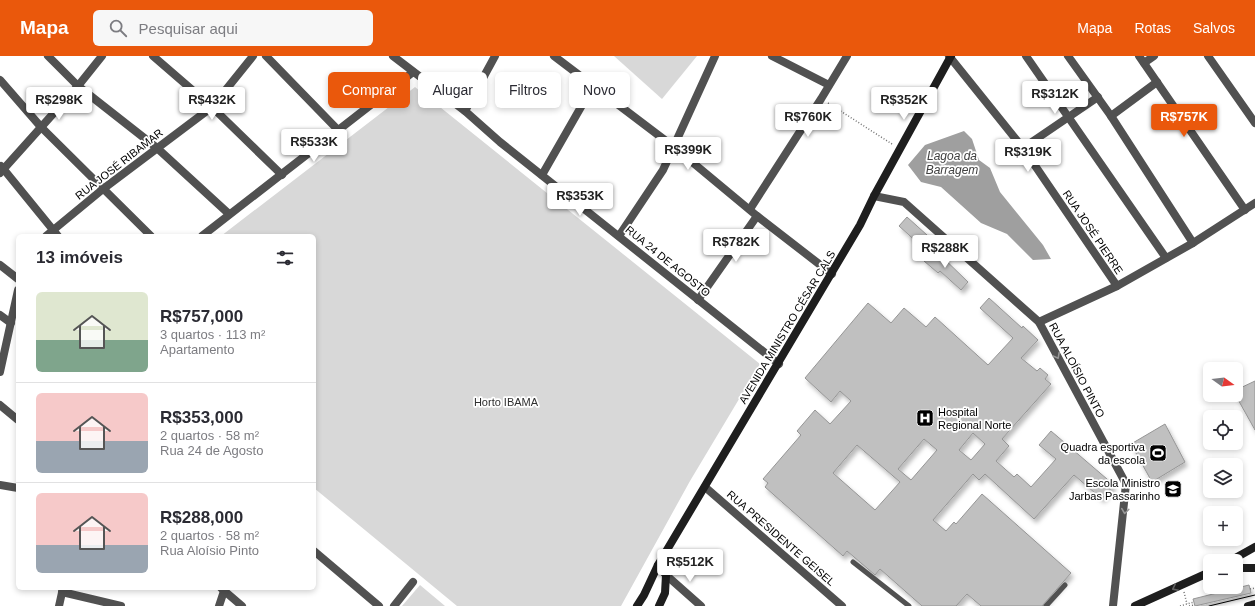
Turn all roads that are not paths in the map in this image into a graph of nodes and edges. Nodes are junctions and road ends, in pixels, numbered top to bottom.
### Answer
1 (48, 56) edge
2 (102, 56) edge
3 (153, 56) edge
4 (253, 56) edge
5 (266, 56) edge
6 (393, 56) edge
7 (495, 56) edge
8 (554, 56) edge
9 (715, 56) edge
10 (772, 56) edge
11 (847, 56) edge
12 (1026, 56) edge
13 (1068, 56) edge
14 (1139, 56) edge
15 (1154, 56) edge
16 (1208, 56) edge
17 (950, 57) edge
18 (1144, 63) junction
19 (413, 72) junction
20 (575, 72) edge
21 (0, 80) edge
22 (1157, 82) junction
23 (829, 85) junction
24 (78, 86) junction
25 (1098, 97) junction
26 (212, 107) junction
27 (580, 108) edge
28 (622, 108) edge
29 (465, 111) junction
30 (1112, 116) junction
31 (1070, 118) junction
32 (1255, 123) edge
33 (41, 127) junction
34 (339, 131) junction
35 (674, 147) junction
36 (157, 148) junction
37 (1023, 148) junction
38 (1, 169) edge
39 (282, 174) junction
40 (542, 175) junction
41 (103, 189) junction
42 (874, 196) junction
43 (1255, 203) edge
44 (750, 209) junction
45 (1245, 210) junction
46 (229, 214) junction
47 (757, 216) junction
48 (52, 234) edge
49 (149, 234) edge
50 (204, 234) edge
51 (619, 236) junction
52 (1193, 243) junction
53 (1166, 258) junction
54 (0, 265) edge
55 (832, 274) junction
56 (16, 277) edge
57 (1117, 286) junction
58 (16, 300) edge
59 (698, 300) junction
60 (0, 315) edge
61 (1039, 322) junction
62 (11, 324) junction
63 (779, 364) junction
64 (0, 372) edge
65 (0, 405) edge
66 (16, 418) edge
67 (0, 484) edge
68 (705, 487) junction
69 (16, 488) edge
70 (1255, 547) edge
71 (316, 553) edge
72 (1242, 554) edge
73 (853, 562) dead end
74 (658, 565) junction
75 (1243, 568) edge
76 (1255, 568) edge
77 (666, 575) junction
78 (1203, 575) edge
79 (414, 582) dead end
80 (1065, 585) dead end
81 (62, 590) edge
82 (223, 590) edge
83 (224, 590) edge
84 (1255, 604) edge
85 (59, 606) edge
86 (121, 606) edge
87 (219, 606) edge
88 (242, 606) edge
89 (379, 606) edge
90 (394, 606) edge
91 (637, 606) edge
92 (659, 606) edge
93 (701, 606) edge
94 (842, 606) edge
95 (909, 606) edge
96 (1046, 606) edge
97 (1113, 606) edge
98 (1135, 606) edge
99 (1248, 606) edge

1 - 24 street
2 - 24 street
3 - 26 street
4 - 26 street, RUA JOSÉ RIBAMAR
5 - 34 street
6 - 19 street, RUA 24 DE AGOSTO
7 - 29 street
8 - 20 street
9 - 35 street
10 - 23 street
11 - 23 street
12 - 31 street
13 - 25 street
14 - 18 street
15 - 18 street
16 - 32 street
17 - 37 street, RUA JOSÉ PIERRE
17 - 42 main road, AVENIDA MINISTRO CÉSAR CALS
18 - 22 street
19 - 29 street, RUA 24 DE AGOSTO
19 - 34 street
21 - 33 street
22 - 30 street
22 - 45 street
23 - 44 street
24 - 33 street
24 - 36 street
25 - 30 street
25 - 31 street
26 - 36 street, RUA JOSÉ RIBAMAR
26 - 39 street
27 - 40 street
28 - 35 street
29 - 40 street, RUA 24 DE AGOSTO
30 - 52 street
31 - 37 street
31 - 53 street
33 - 38 street
33 - 41 street
34 - 39 street
35 - 44 street
35 - 51 street
36 - 41 street, RUA JOSÉ RIBAMAR
36 - 46 street
37 - 57 street, RUA JOSÉ PIERRE
38 - 48 street
39 - 46 street
40 - 51 street, RUA 24 DE AGOSTO
41 - 48 street, RUA JOSÉ RIBAMAR
41 - 49 street
42 - 55 main road, AVENIDA MINISTRO CÉSAR CALS
42 - 61 street, RUA ALOÍSIO PINTO
43 - 45 street
44 - 47 street
45 - 52 street
46 - 50 street
47 - 55 street
47 - 59 street
51 - 59 street, RUA 24 DE AGOSTO
52 - 53 street
53 - 57 street
54 - 56 street
55 - 63 main road, AVENIDA MINISTRO CÉSAR CALS
57 - 61 street
58 - 62 street
59 - 63 street, RUA 24 DE AGOSTO
60 - 62 street
61 -> 97 street, RUA ALOÍSIO PINTO
62 - 64 street
63 - 68 main road, AVENIDA MINISTRO CÉSAR CALS
65 - 66 street
67 - 69 street
68 - 74 main road, AVENIDA MINISTRO CÉSAR CALS
68 - 94 street, RUA PRESIDENTE GEISEL
70 - 72 main road
71 - 89 street
73 - 95 lane
74 - 77 main road
74 - 91 main road, AVENIDA MINISTRO CÉSAR CALS
75 - 76 main road
77 - 92 main road
77 - 93 street
78 -> 98 main road
79 - 90 street
80 - 96 lane
81 - 85 street
81 - 86 street
82 - 87 street
83 - 88 street
84 - 99 main road

